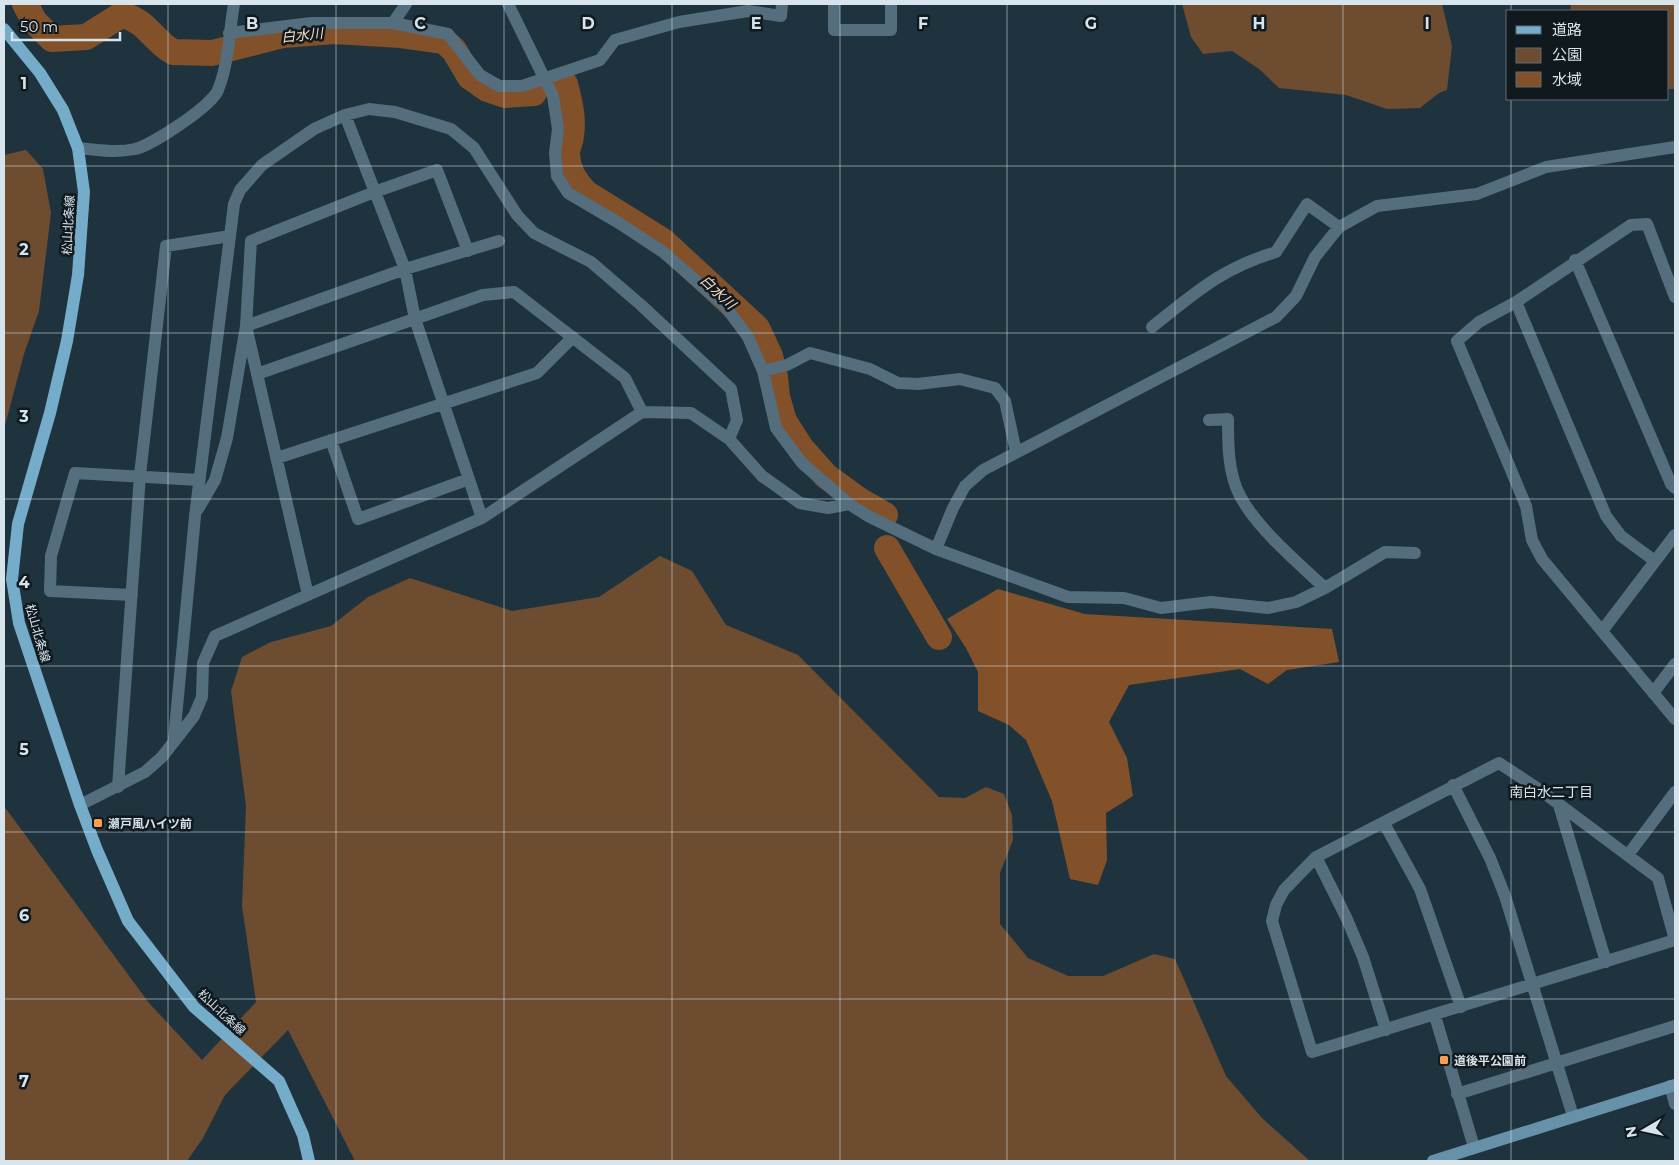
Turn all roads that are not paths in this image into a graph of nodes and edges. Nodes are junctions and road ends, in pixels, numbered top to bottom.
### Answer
1 (234, 4) edge
2 (406, 4) edge
3 (508, 4) edge
4 (782, 4) edge
5 (834, 4) edge
6 (891, 4) edge
7 (393, 23) junction
8 (4, 29) edge
9 (229, 32) junction
10 (545, 80) junction
11 (345, 115) junction
12 (1675, 146) edge
13 (78, 148) junction
14 (377, 190) junction
15 (1339, 227) junction
16 (230, 236) junction
17 (499, 241) dead end
18 (468, 251) junction
19 (1575, 260) junction
20 (406, 269) junction
21 (1675, 297) edge
22 (1516, 302) junction
23 (415, 319) junction
24 (246, 326) junction
25 (1152, 326) dead end
26 (573, 337) junction
27 (763, 371) junction
28 (257, 374) junction
29 (444, 403) junction
30 (642, 412) junction
31 (1209, 420) dead end
32 (729, 439) junction
33 (331, 440) junction
34 (1016, 452) junction
35 (277, 458) junction
36 (140, 475) junction
37 (469, 479) junction
38 (199, 480) junction
39 (1675, 488) edge
40 (849, 504) junction
41 (195, 516) junction
42 (482, 518) junction
43 (1675, 535) edge
44 (936, 549) junction
45 (1415, 553) dead end
46 (1655, 562) junction
47 (1325, 588) junction
48 (132, 595) junction
49 (308, 595) junction
50 (1602, 631) junction
51 (1675, 664) edge
52 (1653, 693) junction
53 (1675, 719) edge
54 (174, 739) junction
55 (1453, 785) junction
56 (118, 787) junction
57 (1675, 792) edge
58 (80, 805) junction
59 (1558, 805) junction
60 (1384, 823) junction
61 (1628, 855) junction
62 (1316, 857) junction
63 (1606, 962) junction
64 (1533, 986) junction
65 (1461, 1007) junction
66 (1435, 1016) junction
67 (1675, 1026) edge
68 (1386, 1030) junction
69 (1556, 1063) junction
70 (1673, 1086) edge
71 (1457, 1094) junction
72 (1675, 1104) edge
73 (1572, 1116) junction
74 (1474, 1148) junction
75 (309, 1161) edge
76 (1433, 1161) edge

1 - 9 street
2 - 7 street
3 - 10 street
4 - 10 street
5 - 6 street
7 - 9 street
7 - 10 street
8 - 13 main road, 松山北条線
9 - 13 street
10 - 27 street
11 - 14 street
11 - 16 street
11 - 32 street
12 - 15 street
13 - 58 main road, 松山北条線
14 - 18 street
14 - 20 street
14 - 24 street
15 - 25 street
15 - 34 street
16 - 36 street
16 - 38 street
17 - 18 street
18 - 20 street
19 - 21 street
19 - 22 street
19 - 39 street
20 - 23 street
20 - 24 street
22 - 46 street
22 - 50 street
23 - 26 street
23 - 28 street
23 - 29 street
24 - 28 street
24 - 41 street
26 - 29 street
26 - 30 street
27 - 34 street
27 - 40 street
28 - 35 street
29 - 33 street
29 - 37 street
30 - 32 street
30 - 42 street
31 - 47 street
32 - 40 street
33 - 35 street
33 - 37 street
34 - 44 street
35 - 49 street
36 - 38 street
36 - 48 street
36 - 48 street
37 - 42 street
38 - 41 street
40 - 44 street
41 - 54 street
42 - 49 street
43 - 46 street
44 - 47 street
45 - 47 street
46 - 50 street
48 - 56 street
49 - 54 street
50 - 52 street
51 - 52 street
52 - 53 street
54 - 56 street
55 - 59 street
55 - 60 street
55 - 64 street
56 - 58 street
57 - 61 street
58 - 75 main road, 松山北条線
59 - 61 street
59 - 63 street
60 - 62 street
60 - 65 street
61 - 63 street
62 - 68 street
62 - 68 street
63 - 64 street
64 - 65 street
64 - 69 street
65 - 66 street
66 - 68 street
66 - 71 street
67 - 69 street
69 - 71 street
69 - 73 street
70 - 72 street
70 - 73 street
71 - 74 street
73 - 74 street
74 - 76 street

